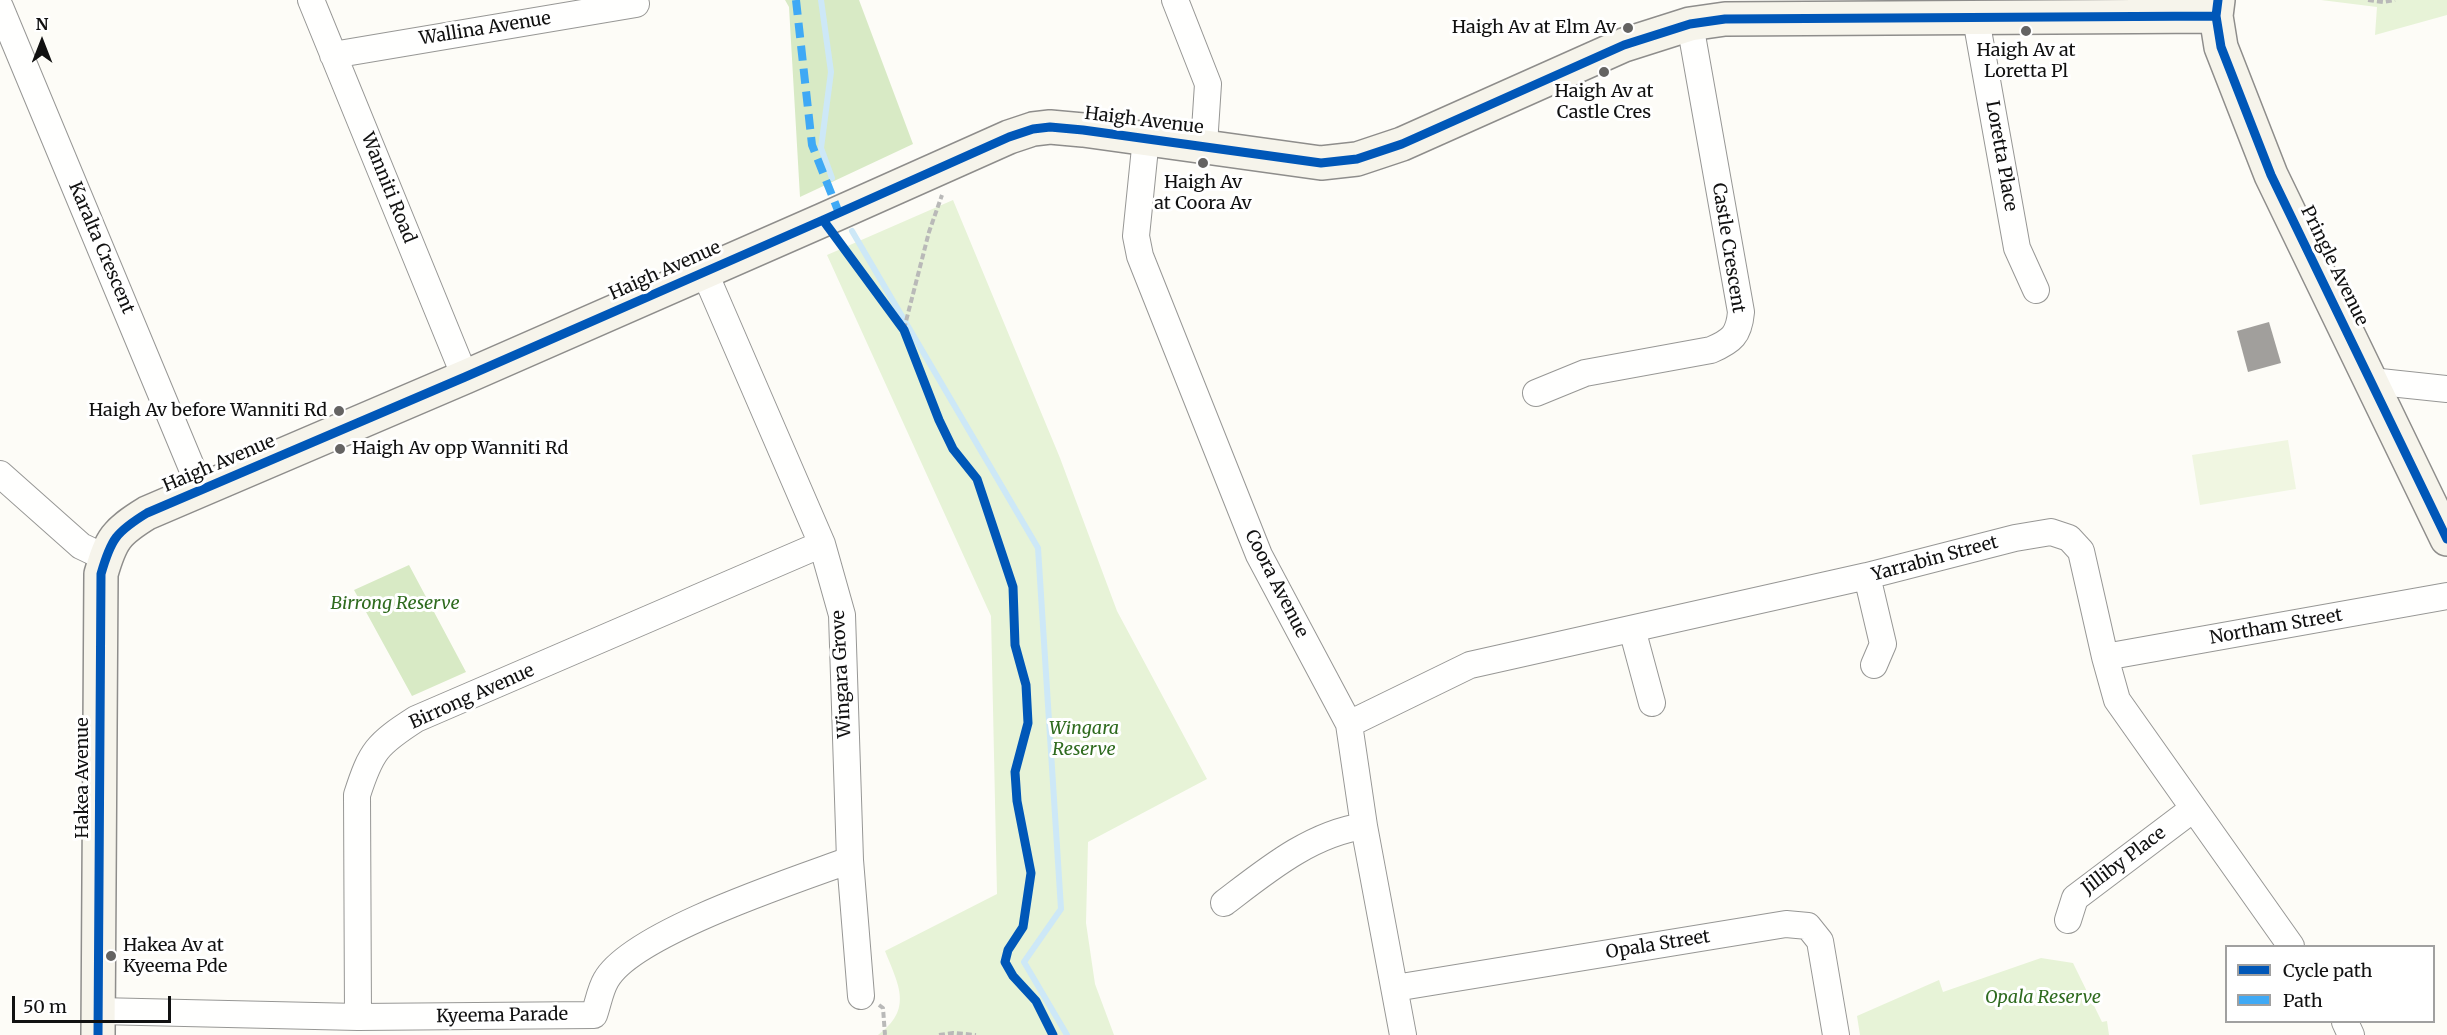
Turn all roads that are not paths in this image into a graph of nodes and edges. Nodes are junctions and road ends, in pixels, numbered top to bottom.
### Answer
1 (311, 0) edge
2 (1175, 0) edge
3 (636, 4) dead end
4 (0, 7) edge
5 (2217, 8) edge
6 (1721, 10) edge
7 (1976, 19) junction
8 (1690, 24) junction
9 (333, 55) junction
10 (1146, 138) junction
11 (1204, 145) junction
12 (704, 271) junction
13 (2036, 290) dead end
14 (465, 377) junction
15 (2371, 381) junction
16 (2447, 389) edge
17 (1536, 393) dead end
18 (0, 474) edge
19 (201, 490) junction
20 (124, 527) joint
21 (2447, 539) edge
22 (822, 544) junction
23 (106, 558) junction
24 (1868, 576) junction
25 (2447, 596) edge
26 (1632, 628) junction
27 (2104, 657) junction
28 (1874, 665) dead end
29 (1652, 703) dead end
30 (1349, 724) junction
31 (2193, 809) junction
32 (1364, 826) junction
33 (850, 860) junction
34 (1224, 903) dead end
35 (2068, 920) dead end
36 (2290, 945) edge
37 (1395, 988) junction
38 (861, 996) dead end
39 (358, 1017) junction
40 (98, 1023) edge
41 (594, 1025) edge
42 (1403, 1035) edge
43 (1836, 1035) edge

1 - 9 street, Wanniti Road
2 - 11 street
3 - 9 street, Wallina Avenue
4 - 19 street, Karalta Crescent
5 - 7 street, Haigh Avenue
5 - 15 street, Pringle Avenue
6 - 7 street, Haigh Avenue
6 - 8 street, Haigh Avenue
7 - 13 street, Loretta Place
8 - 11 street, Haigh Avenue
8 - 17 street, Castle Crescent
9 - 14 street, Wanniti Road
10 - 11 street, Haigh Avenue
10 - 12 street, Haigh Avenue
10 - 30 street, Coora Avenue
12 - 14 street, Haigh Avenue
12 - 22 street, Wingara Grove
14 - 19 street, Haigh Avenue
15 - 16 street
15 - 21 street, Pringle Avenue
18 - 23 street
19 - 20 street, Haigh Avenue
20 - 23 street, Hakea Avenue
22 - 33 street, Wingara Grove
22 - 39 street, Birrong Avenue
23 - 40 street, Hakea Avenue
24 - 26 street, Yarrabin Street
24 - 27 street, Yarrabin Street
24 - 28 street
25 - 27 street, Northam Street
26 - 29 street
26 - 30 street, Yarrabin Street
27 - 31 street, Yarrabin Street
30 - 32 street, Coora Avenue
31 - 35 street, Jilliby Place
31 - 36 street, Yarrabin Street
32 - 34 street
32 - 37 street, Coora Avenue
33 - 38 street, Wingara Grove
33 - 41 street, Kyeema Parade
37 - 42 street, Coora Avenue
37 - 43 street, Opala Street
39 - 40 street, Kyeema Parade
39 - 41 street, Kyeema Parade

